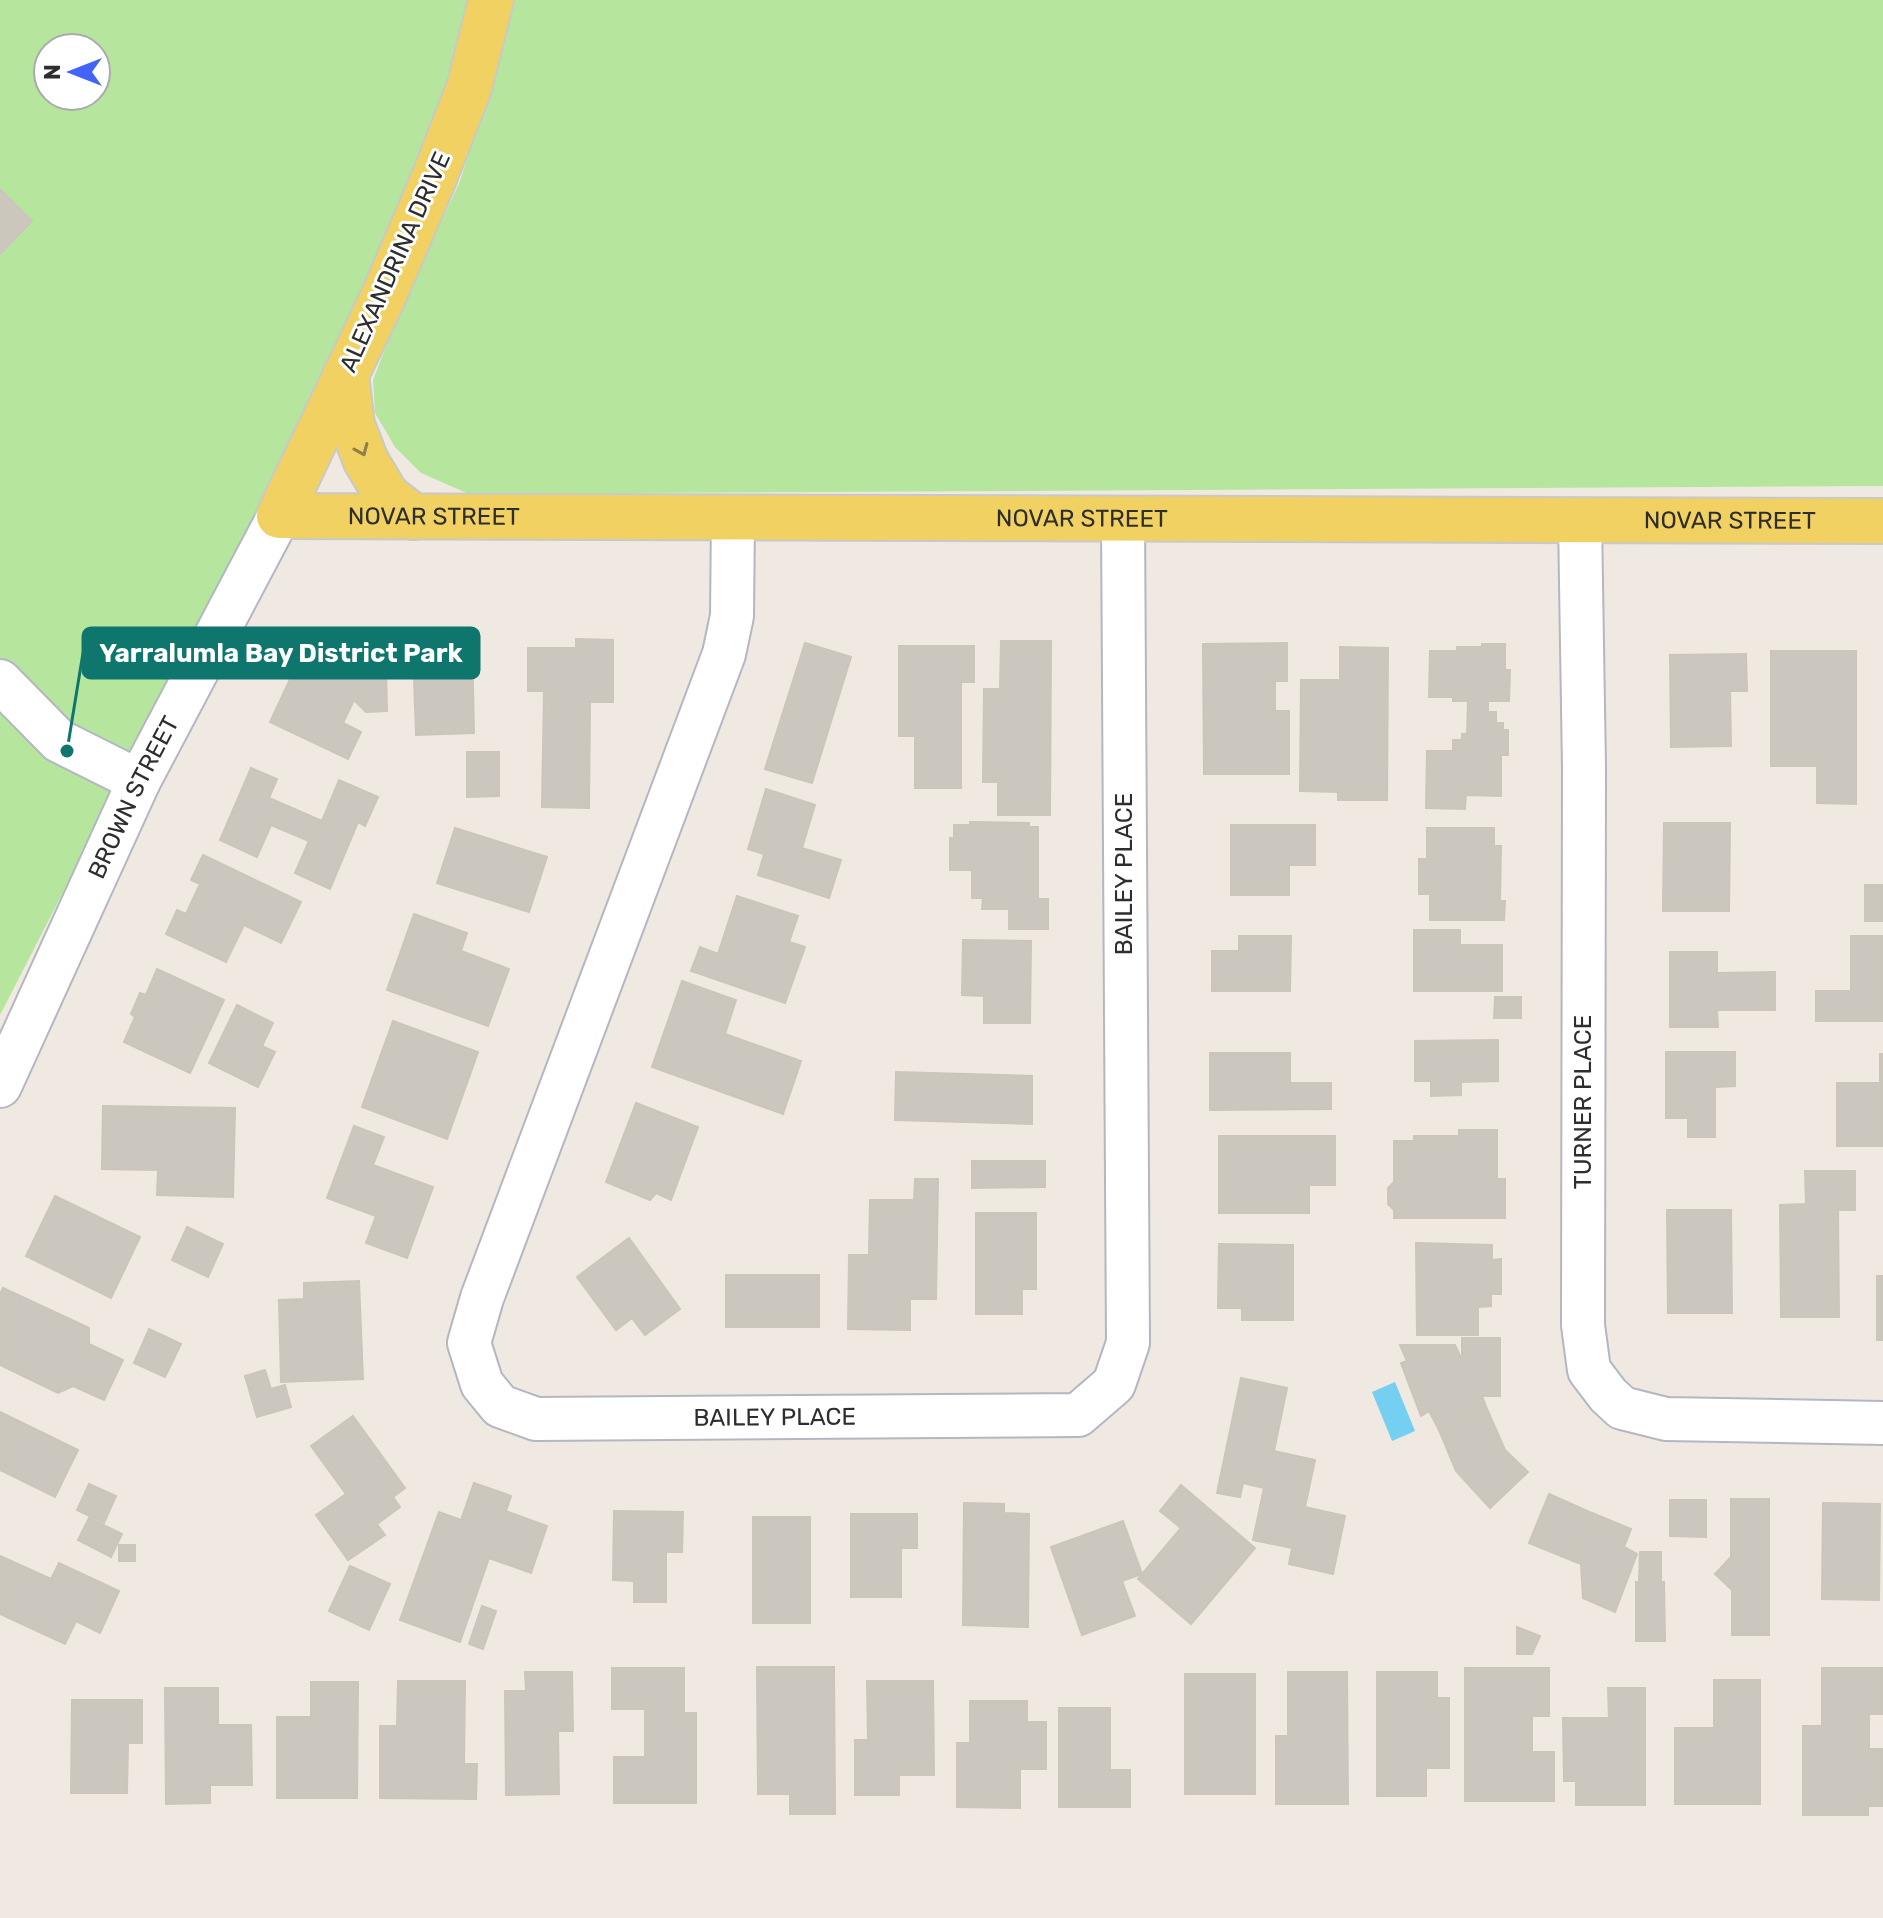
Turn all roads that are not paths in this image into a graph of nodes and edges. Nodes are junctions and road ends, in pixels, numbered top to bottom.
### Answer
1 (491, 0) edge
2 (346, 374) junction
3 (279, 516) junction
4 (414, 517) junction
5 (733, 518) junction
6 (1123, 519) junction
7 (1580, 520) junction
8 (1883, 521) edge
9 (0, 681) edge
10 (139, 781) junction
11 (0, 1086) edge
12 (1883, 1423) edge

1 - 2 main road, ALEXANDRINA DRIVE
2 - 3 main road, ALEXANDRINA DRIVE
2 -> 4 main road
3 - 4 main road, NOVAR STREET
3 - 10 street, BROWN STREET
4 - 5 main road, NOVAR STREET
5 - 6 main road, NOVAR STREET
5 - 6 street, BAILEY PLACE
6 - 7 main road, NOVAR STREET
7 - 8 main road, NOVAR STREET
7 - 12 street, TURNER PLACE
9 - 10 street
10 - 11 street, BROWN STREET

